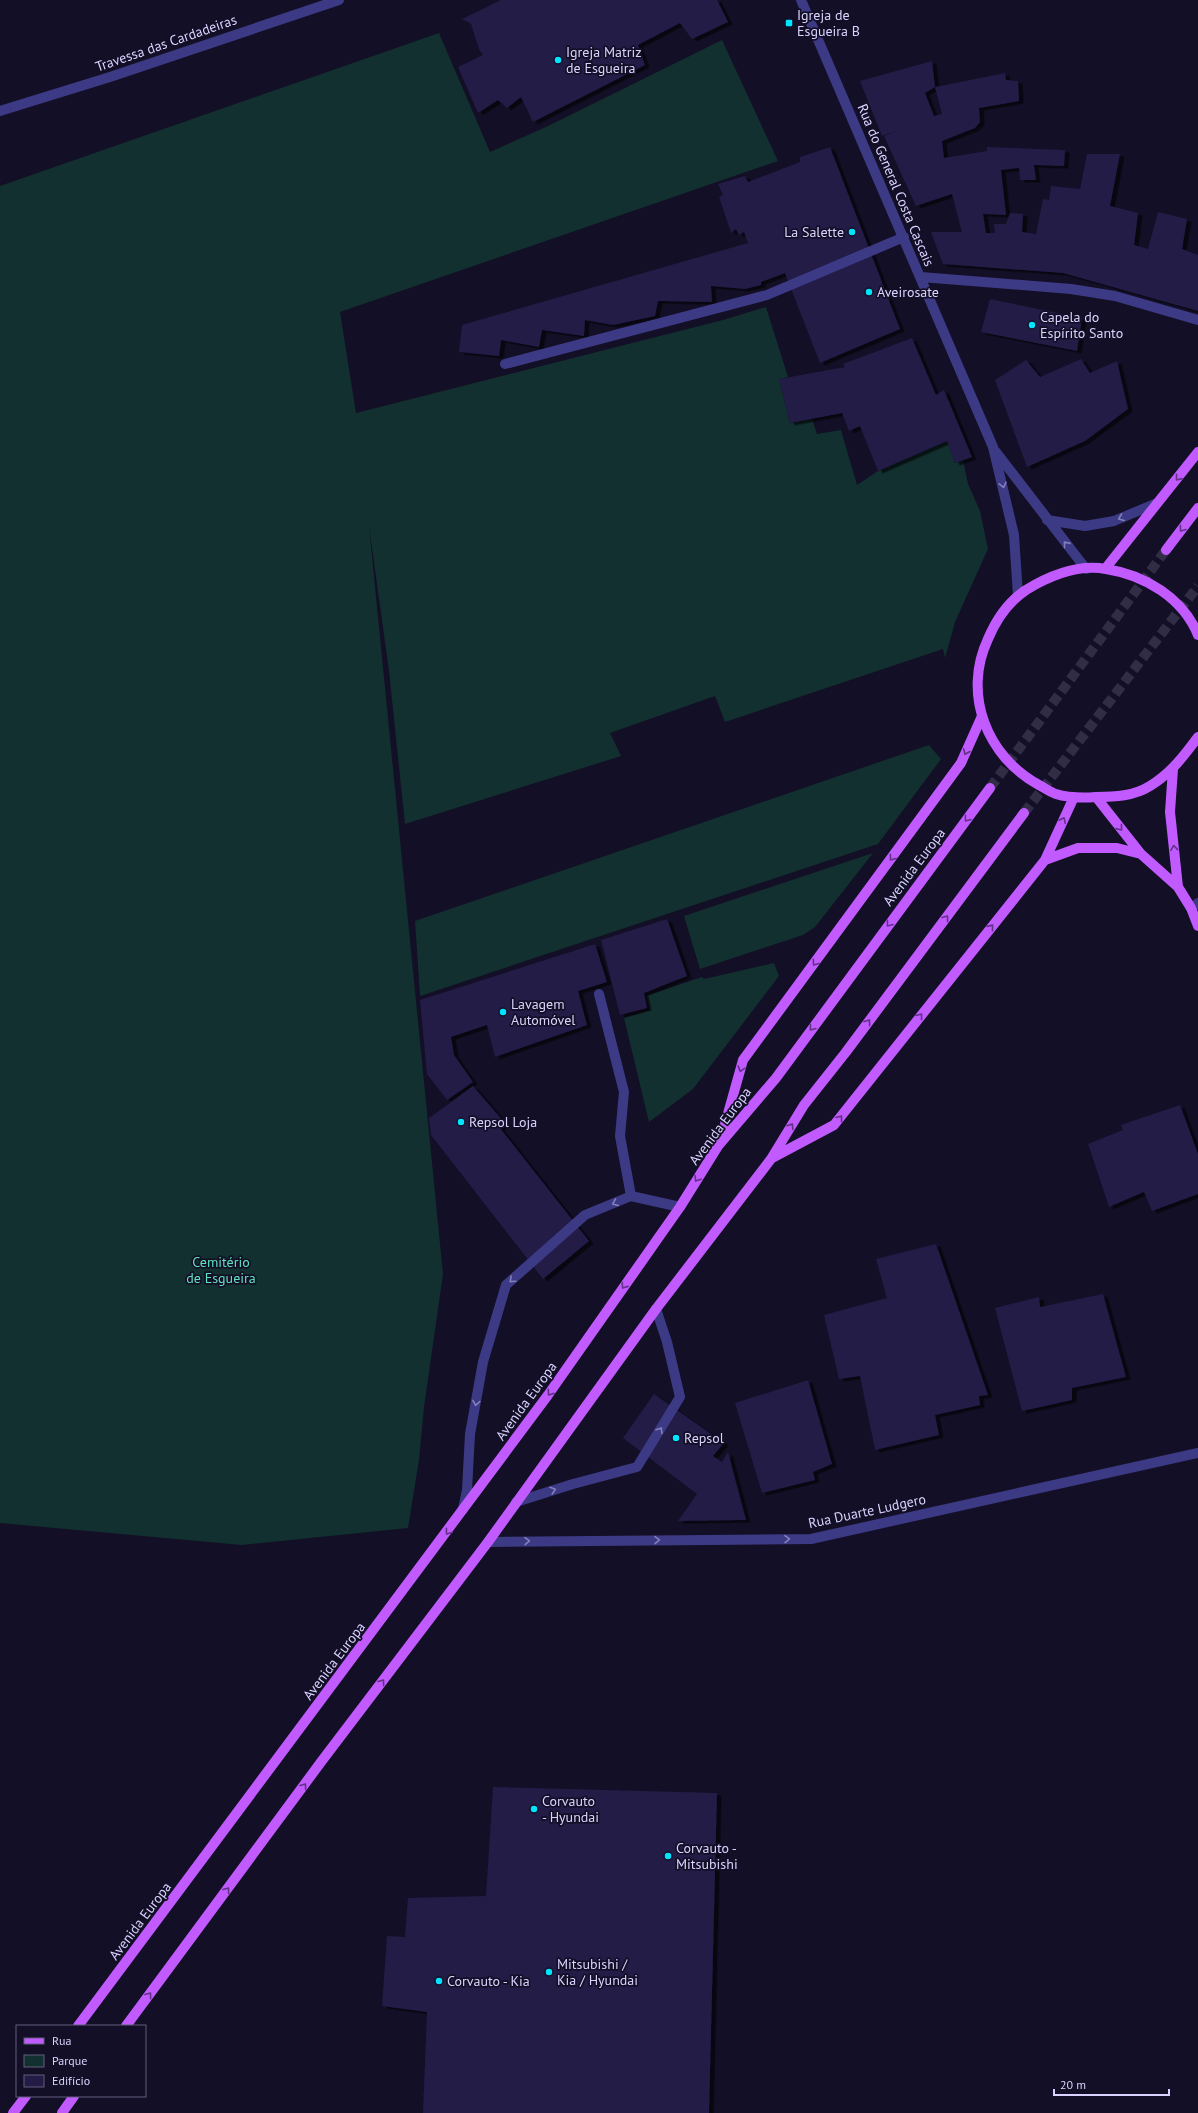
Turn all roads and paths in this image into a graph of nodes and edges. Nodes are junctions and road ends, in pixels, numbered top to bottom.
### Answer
1 (339, 0) edge
2 (801, 0) edge
3 (0, 110) edge
4 (904, 237) junction
5 (921, 277) junction
6 (1198, 320) edge
7 (505, 364) dead end
8 (992, 447) junction
9 (1198, 452) edge
10 (1157, 503) junction
11 (1198, 508) edge
12 (1047, 520) junction
13 (1166, 550) tunnel mouth
14 (1086, 569) junction
15 (1105, 569) junction
16 (1018, 596) junction
17 (1198, 635) edge
18 (982, 716) junction
19 (1198, 737) edge
20 (1173, 769) junction
21 (990, 788) tunnel mouth
22 (1074, 797) junction
23 (1096, 797) junction
24 (1024, 813) tunnel mouth
25 (1141, 854) junction
26 (1045, 860) junction
27 (1178, 887) junction
28 (1194, 906) edge
29 (1198, 926) edge
30 (599, 994) dead end
31 (718, 1146) junction
32 (771, 1160) junction
33 (631, 1196) junction
34 (680, 1207) junction
35 (656, 1309) junction
36 (1198, 1453) edge
37 (516, 1502) junction
38 (462, 1513) junction
39 (488, 1542) junction
40 (79, 2025) edge
41 (127, 2025) edge
42 (25, 2097) edge
43 (73, 2097) edge
44 (13, 2113) edge
45 (62, 2113) edge

1 - 3 street, Travessa das Cardadeiras
2 - 4 street, Rua do General Costa Cascais
4 - 5 street, Rua do General Costa Cascais
4 - 7 street
5 - 6 street
5 - 8 street, Rua do General Costa Cascais
8 - 12 street, Rua do General Costa Cascais
8 -> 16 street, Rua do General Costa Cascais
9 -> 10 main road
10 -> 12 street
10 - 15 main road
11 -> 13 main road
14 -> 12 street, Rua do General Costa Cascais
14 - 15 main road
14 - 16 main road
15 - 17 main road
16 - 18 main road
18 - 22 main road
18 -> 31 main road
19 - 20 main road
20 - 23 main road
27 -> 20 main road
21 -> 31 main road, Avenida Europa
22 - 23 main road
26 -> 22 main road
23 -> 25 main road
32 -> 24 main road
25 - 26 main road
25 - 27 main road
32 -> 26 main road
27 - 28 main road
28 - 29 main road
30 - 33 street
31 -> 34 main road, Avenida Europa
32 - 35 main road
33 - 34 street
33 -> 38 street
34 -> 38 main road, Avenida Europa
35 - 37 main road
37 -> 35 street
39 -> 36 street, Rua Duarte Ludgero
37 - 39 main road
38 -> 40 main road, Avenida Europa
41 -> 39 main road
42 - 44 main road
43 - 45 main road

